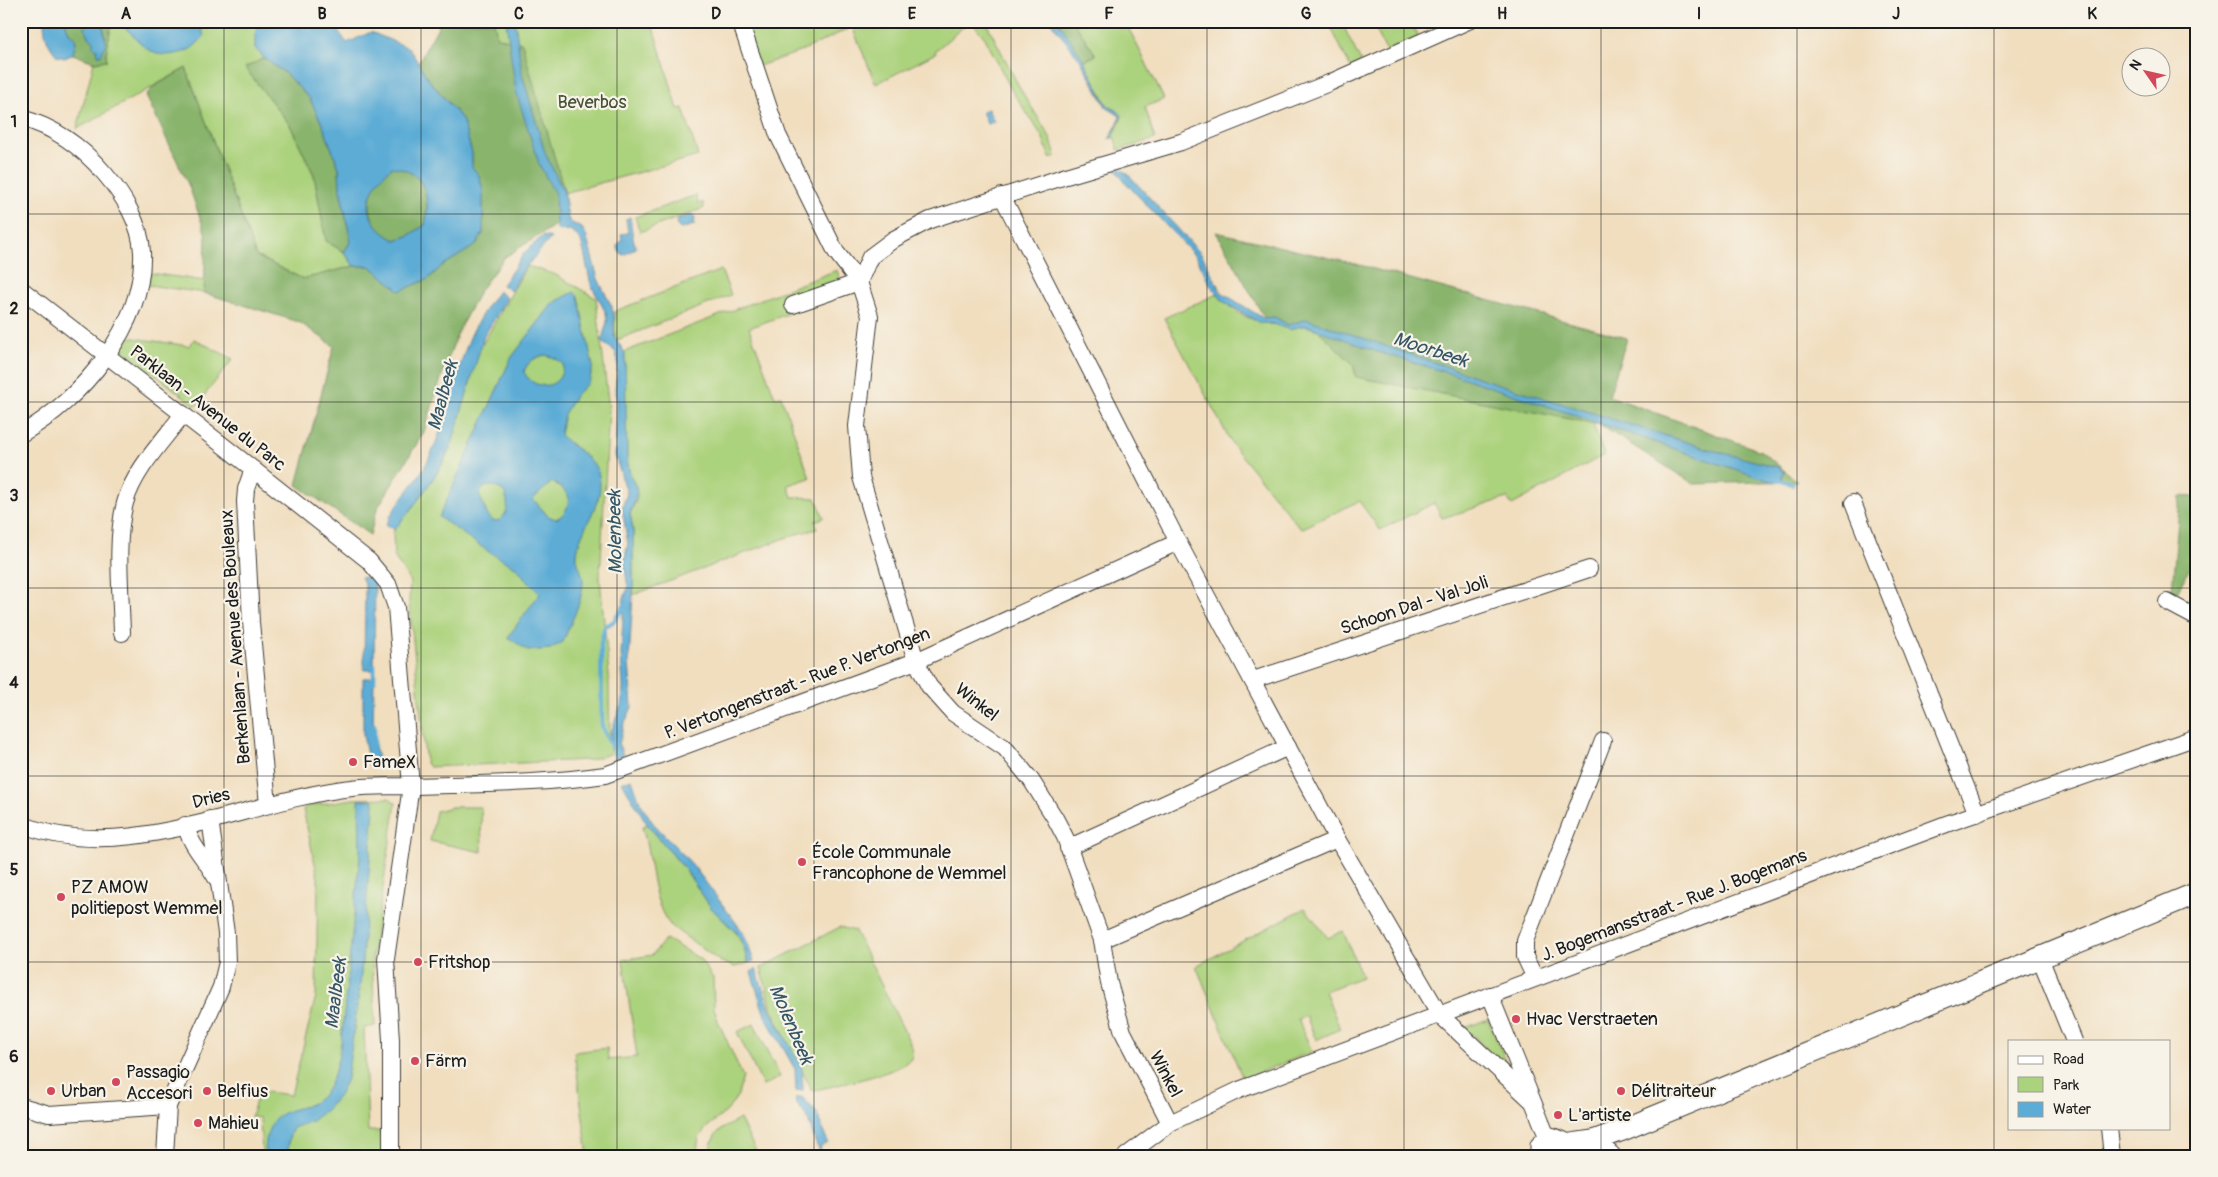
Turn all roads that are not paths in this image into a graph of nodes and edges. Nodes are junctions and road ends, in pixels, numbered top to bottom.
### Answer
1 (740, 21) edge
2 (1468, 21) edge
3 (21, 118) edge
4 (1002, 196) junction
5 (859, 282) junction
6 (21, 289) edge
7 (793, 305) dead end
8 (106, 354) junction
9 (183, 414) junction
10 (21, 434) edge
11 (253, 469) junction
12 (1853, 503) dead end
13 (1178, 542) junction
14 (1589, 568) dead end
15 (2167, 602) dead end
16 (2197, 618) edge
17 (122, 633) dead end
18 (916, 661) junction
19 (1253, 680) junction
20 (2197, 737) edge
21 (1603, 741) dead end
22 (1288, 747) junction
23 (411, 786) junction
24 (268, 804) junction
25 (1977, 814) junction
26 (210, 819) junction
27 (21, 824) edge
28 (186, 825) junction
29 (1337, 839) junction
30 (1068, 848) junction
31 (217, 880) junction
32 (2197, 893) edge
33 (1102, 940) junction
34 (2040, 958) junction
35 (1535, 978) junction
36 (1490, 995) junction
37 (1440, 1015) junction
38 (2074, 1040) edge
39 (1530, 1100) junction
40 (21, 1106) edge
41 (168, 1106) junction
42 (1170, 1123) junction
43 (2109, 1130) edge
44 (1593, 1142) junction
45 (1555, 1149) edge
46 (165, 1156) edge
47 (391, 1156) edge
48 (1126, 1156) edge
49 (1610, 1156) edge
50 (2112, 1156) edge

1 - 5 street, Winkel
2 - 4 street
3 - 8 street
4 - 5 street
4 - 13 street
5 - 7 street
5 - 18 street, Winkel
6 - 8 street, Parklaan - Avenue du Parc
8 - 9 street, Parklaan - Avenue du Parc
8 - 10 street
9 - 11 street, Parklaan - Avenue du Parc
9 - 17 street
11 - 23 street, Parklaan - Avenue du Parc
11 - 24 street, Berkenlaan - Avenue des Bouleaux
12 - 25 street
13 - 18 street, P. Vertongenstraat - Rue P. Vertongen
13 - 19 street
14 - 19 street, Schoon Dal - Val Joli
15 - 16 street
18 - 23 street, P. Vertongenstraat - Rue P. Vertongen
18 - 30 street, Winkel
19 - 22 street
20 - 25 street, J. Bogemansstraat - Rue J. Bogemans
21 - 35 street
22 - 29 street
22 - 30 street
23 - 24 street, Dries
23 - 47 street, Parklaan - Avenue du Parc
24 - 26 street, Dries
25 - 35 street, J. Bogemansstraat - Rue J. Bogemans
26 - 28 street, Dries
26 - 31 street
27 - 28 street, Dries
28 - 31 street
29 - 33 street
29 - 37 street
30 - 33 street, Winkel
31 - 41 street
32 - 34 street
33 - 42 street, Winkel
34 - 38 street
34 - 44 street
35 - 36 street, J. Bogemansstraat - Rue J. Bogemans
36 - 37 street, J. Bogemansstraat - Rue J. Bogemans
36 - 39 street
37 - 39 street
37 - 42 street, J. Bogemansstraat - Rue J. Bogemans
39 - 45 street
40 - 41 street
41 - 46 street
42 - 48 street, J. Bogemansstraat - Rue J. Bogemans
43 - 50 street
44 - 45 street
44 - 49 street

